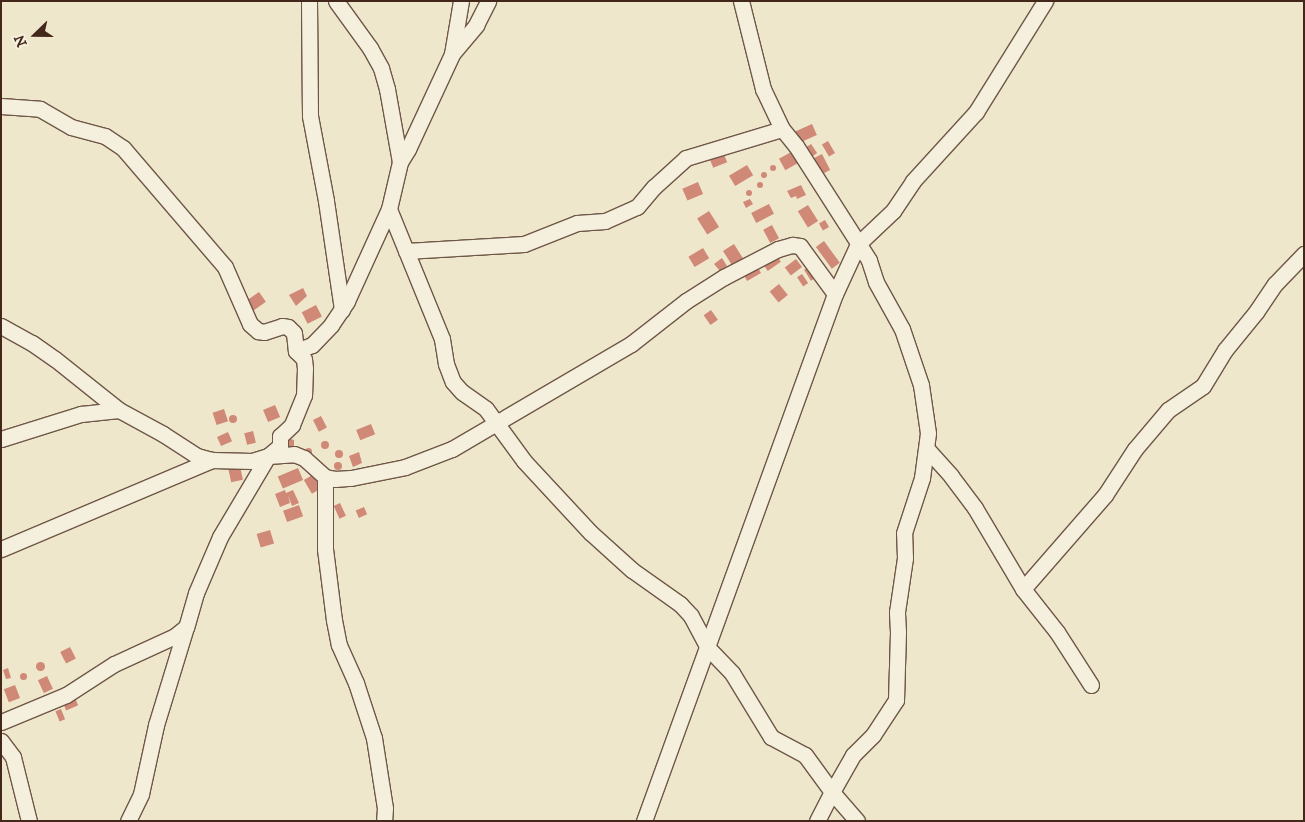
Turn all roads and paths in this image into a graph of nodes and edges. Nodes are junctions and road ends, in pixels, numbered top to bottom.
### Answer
1 (309, 1) edge
2 (336, 1) edge
3 (461, 1) edge
4 (488, 1) edge
5 (741, 1) edge
6 (1057, 1) edge
7 (1041, 6) edge
8 (452, 54) junction
9 (1, 106) edge
10 (782, 129) junction
11 (400, 162) junction
12 (389, 209) junction
13 (858, 244) junction
14 (406, 251) junction
15 (1304, 254) edge
16 (835, 294) junction
17 (342, 310) junction
18 (1, 326) edge
19 (296, 351) junction
20 (119, 410) junction
21 (496, 422) junction
22 (1, 439) edge
23 (927, 449) junction
24 (268, 456) junction
25 (212, 460) junction
26 (325, 477) junction
27 (1, 549) edge
28 (1023, 589) junction
29 (186, 627) junction
30 (708, 648) junction
31 (1091, 685) dead end
32 (1, 722) edge
33 (1, 741) edge
34 (832, 792) junction
35 (29, 821) edge
36 (128, 821) edge
37 (384, 821) edge
38 (644, 821) edge
39 (817, 821) edge
40 (857, 821) edge

1 - 17 street
2 - 11 street
3 - 8 street
4 - 8 street
5 - 10 street
6 - 7 street
7 - 13 street
8 - 11 street
9 - 19 street
10 - 13 street
10 - 14 street
11 - 12 street
12 - 14 street
12 - 17 street
13 - 16 street
13 - 23 street
14 - 21 street
15 - 28 street
16 - 21 street
16 - 30 street
17 - 19 street
18 - 20 street
19 - 24 street
20 - 22 street
20 - 25 street
21 - 26 street
21 - 30 street
23 - 28 street
23 - 34 street
24 - 25 street
24 - 26 street
24 - 29 street
25 - 27 street
26 - 37 street
28 - 31 street
29 - 32 street
29 - 36 street
30 - 34 street
30 - 38 street
33 - 35 street
34 - 39 street
34 - 40 street

